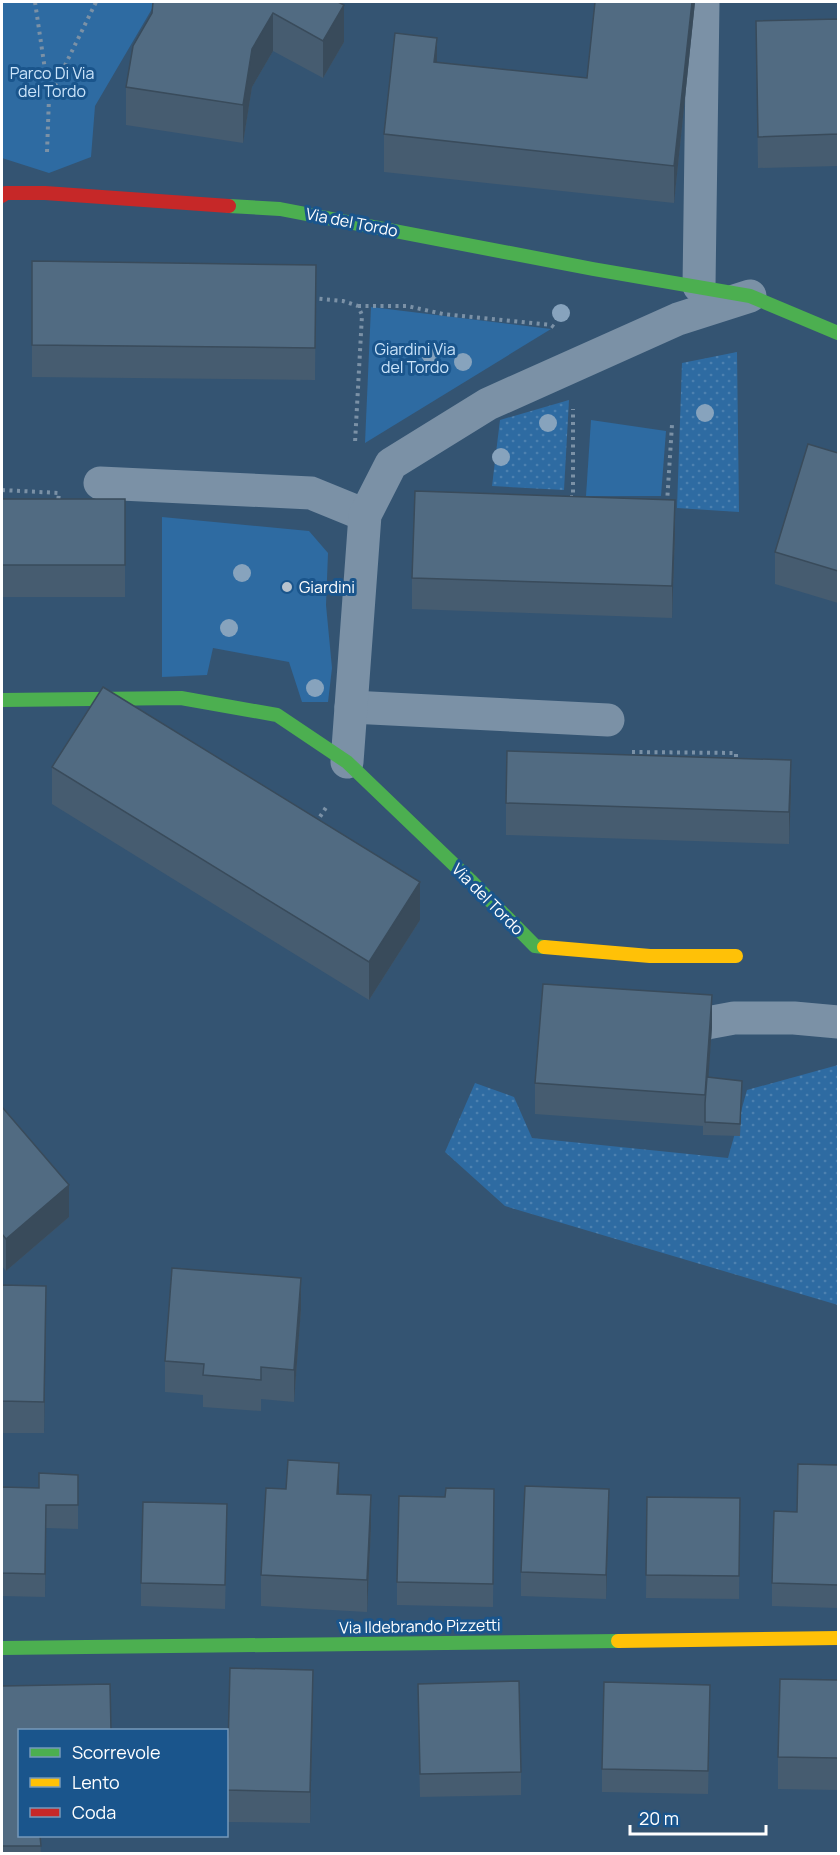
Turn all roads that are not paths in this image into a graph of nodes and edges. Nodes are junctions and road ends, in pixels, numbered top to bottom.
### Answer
1 (703, 2) edge
2 (2, 196) edge
3 (699, 286) junction
4 (750, 296) junction
5 (838, 333) edge
6 (100, 483) dead end
7 (365, 515) junction
8 (2, 700) edge
9 (351, 707) junction
10 (608, 720) dead end
11 (347, 762) junction
12 (736, 956) dead end
13 (838, 1022) edge
14 (635, 1030) edge
15 (838, 1638) edge
16 (2, 1648) edge

1 - 3 street
2 - 3 street, Via del Tordo
3 - 4 street, Via del Tordo
4 - 5 street, Via del Tordo
4 - 7 street
6 - 7 street
7 - 9 street
8 - 11 street, Via del Tordo
9 - 10 street
9 - 11 street
11 - 12 street, Via del Tordo
13 - 14 street
15 - 16 street, Via Ildebrando Pizzetti

